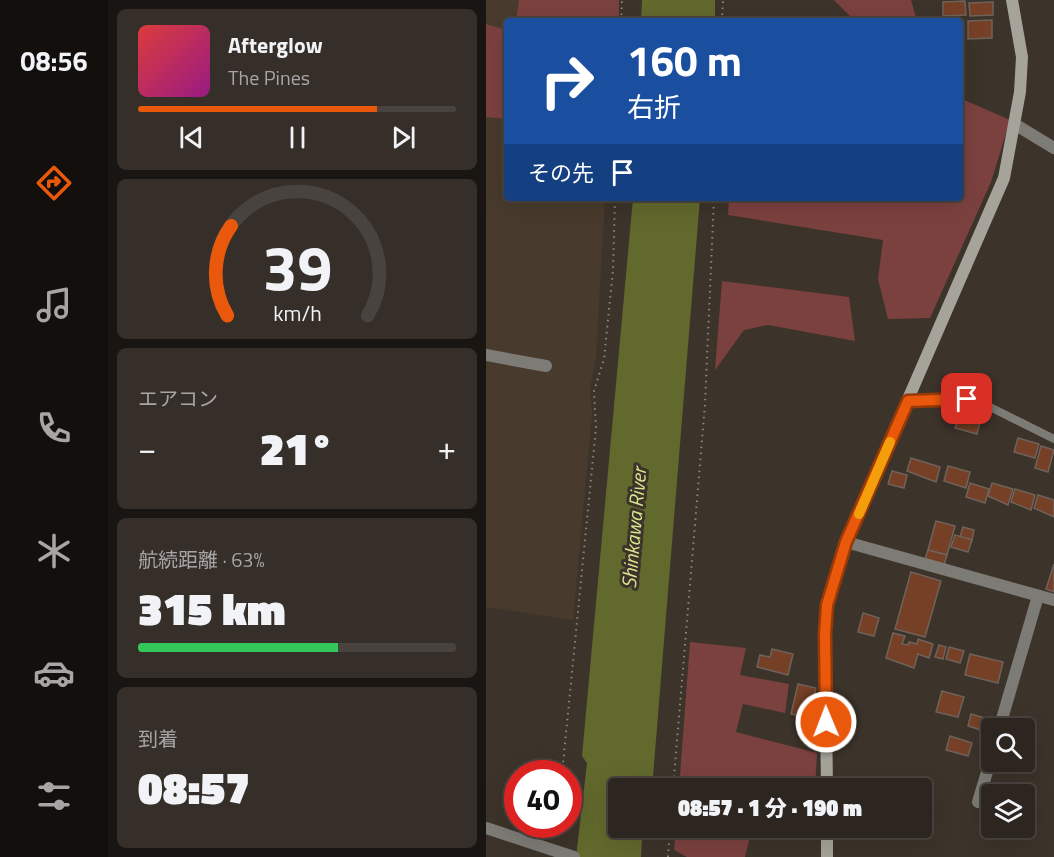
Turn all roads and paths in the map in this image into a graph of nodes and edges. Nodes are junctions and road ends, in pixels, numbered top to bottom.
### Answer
1 (622, 0) edge
2 (723, 0) edge
3 (1012, 0) edge
4 (621, 18) edge
5 (722, 18) edge
6 (1016, 124) junction
7 (1054, 148) edge
8 (615, 201) edge
9 (714, 201) edge
10 (486, 355) edge
11 (546, 366) dead end
12 (908, 401) junction
13 (1054, 439) edge
14 (846, 542) junction
15 (1038, 596) junction
16 (1054, 600) edge
17 (1002, 718) edge
18 (563, 760) edge
19 (987, 772) edge
20 (675, 778) edge
21 (827, 778) edge
22 (978, 802) dead end
23 (486, 828) edge
24 (669, 838) edge
25 (828, 838) edge
26 (550, 853) edge
27 (574, 857) edge
28 (668, 857) edge
29 (827, 857) edge

1 - 4 path
2 - 5 path
3 - 6 street
6 - 7 street
6 - 12 street
8 - 18 path
9 - 20 path
10 - 11 street
12 - 13 lane
12 - 14 street
14 - 15 street
14 - 21 street
15 - 16 street
15 - 17 street
19 - 22 street
23 - 26 street
24 - 28 path
25 - 29 street
26 - 27 street

